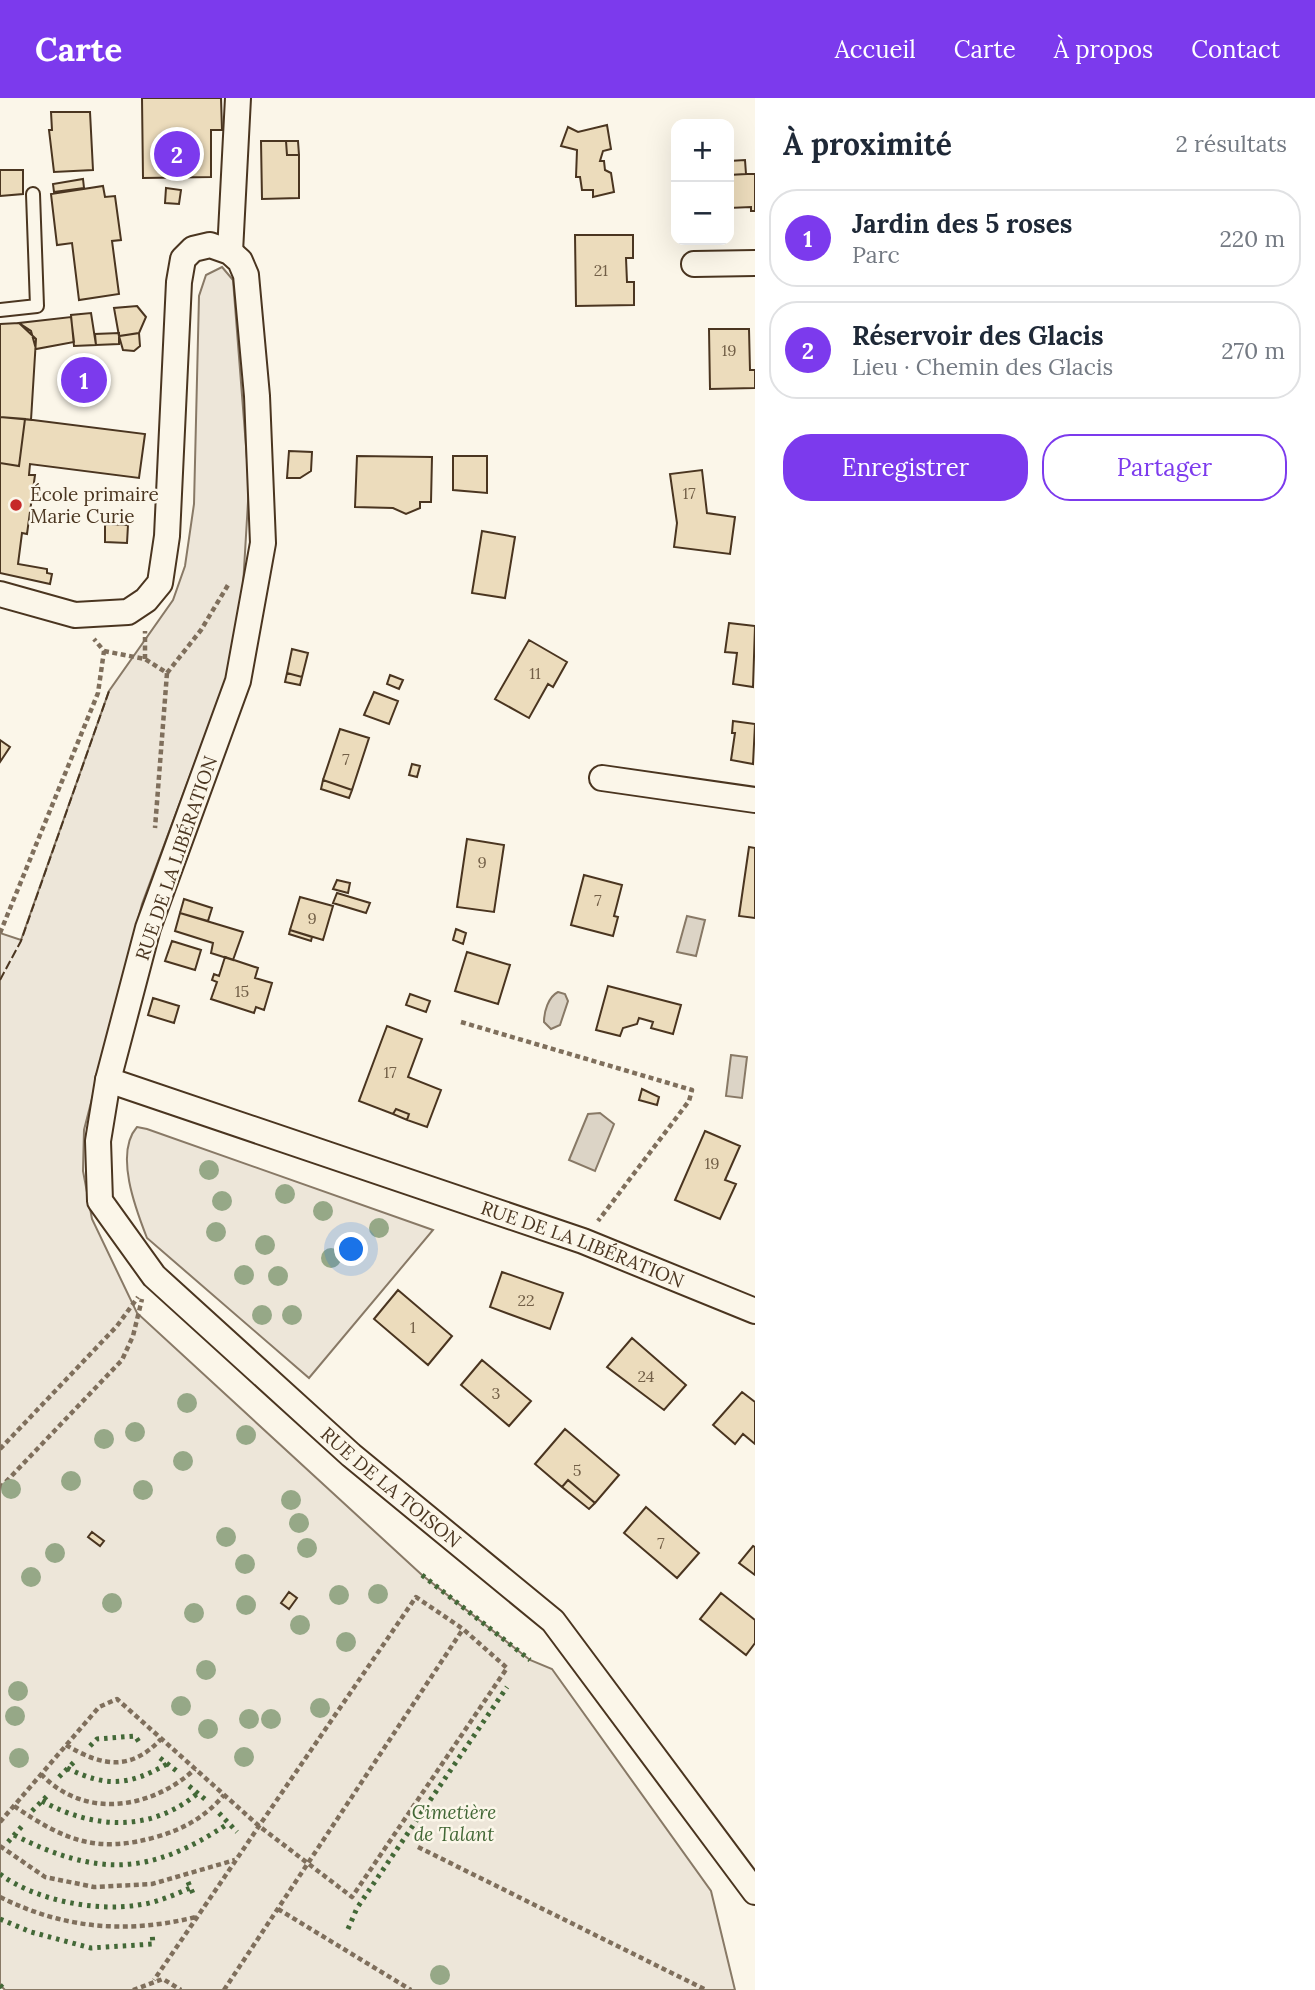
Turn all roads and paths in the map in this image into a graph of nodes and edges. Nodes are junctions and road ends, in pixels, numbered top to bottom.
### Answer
1 (238, 98) edge
2 (33, 194) dead end
3 (230, 252) junction
4 (755, 263) edge
5 (694, 264) dead end
6 (0, 310) edge
7 (233, 577) dead end
8 (0, 594) edge
9 (167, 673) junction
10 (602, 778) dead end
11 (755, 800) edge
12 (155, 834) dead end
13 (0, 933) edge
14 (461, 1022) dead end
15 (108, 1080) junction
16 (583, 1241) junction
17 (154, 1276) junction
18 (755, 1311) edge
19 (0, 1449) edge
20 (0, 1488) edge
21 (463, 1629) junction
22 (161, 1739) junction
23 (66, 1745) junction
24 (195, 1769) junction
25 (41, 1774) junction
26 (224, 1795) junction
27 (14, 1806) junction
28 (0, 1822) edge
29 (259, 1826) junction
30 (0, 1846) edge
31 (418, 1847) dead end
32 (236, 1860) junction
33 (307, 1866) junction
34 (750, 1886) edge
35 (0, 1898) edge
36 (755, 1908) edge
37 (278, 1909) junction
38 (197, 1916) junction
39 (154, 1980) junction
40 (694, 1987) edge
41 (133, 1990) edge
42 (181, 1990) edge
43 (224, 1990) edge
44 (411, 1990) edge
45 (706, 1990) edge

1 - 3 street
2 - 6 lane
3 - 8 street
3 - 15 street, RUE DE LA LIBÉRATION
4 - 5 street
7 - 9 path
9 - 12 path
9 - 13 path
10 - 11 street
14 - 16 path
15 - 16 street, RUE DE LA LIBÉRATION
15 - 17 street, RUE DE LA TOISON
16 - 18 street, RUE DE LA LIBÉRATION
17 - 19 path
17 - 20 path
17 - 34 street, RUE DE LA TOISON
21 - 29 path
21 - 33 path
21 - 33 path
22 - 23 path
22 - 23 path
22 - 24 path
23 - 25 path
24 - 25 path
24 - 26 path
25 - 27 path
26 - 27 path
26 - 29 path
27 - 28 path
29 - 32 path
29 - 33 path
30 - 32 path
31 - 40 path
32 - 38 path
33 - 37 path
34 - 36 street, RUE DE LA TOISON
35 - 38 path
37 - 43 path
37 - 44 path
38 - 39 path
39 - 41 path
39 - 42 path
40 - 45 path

